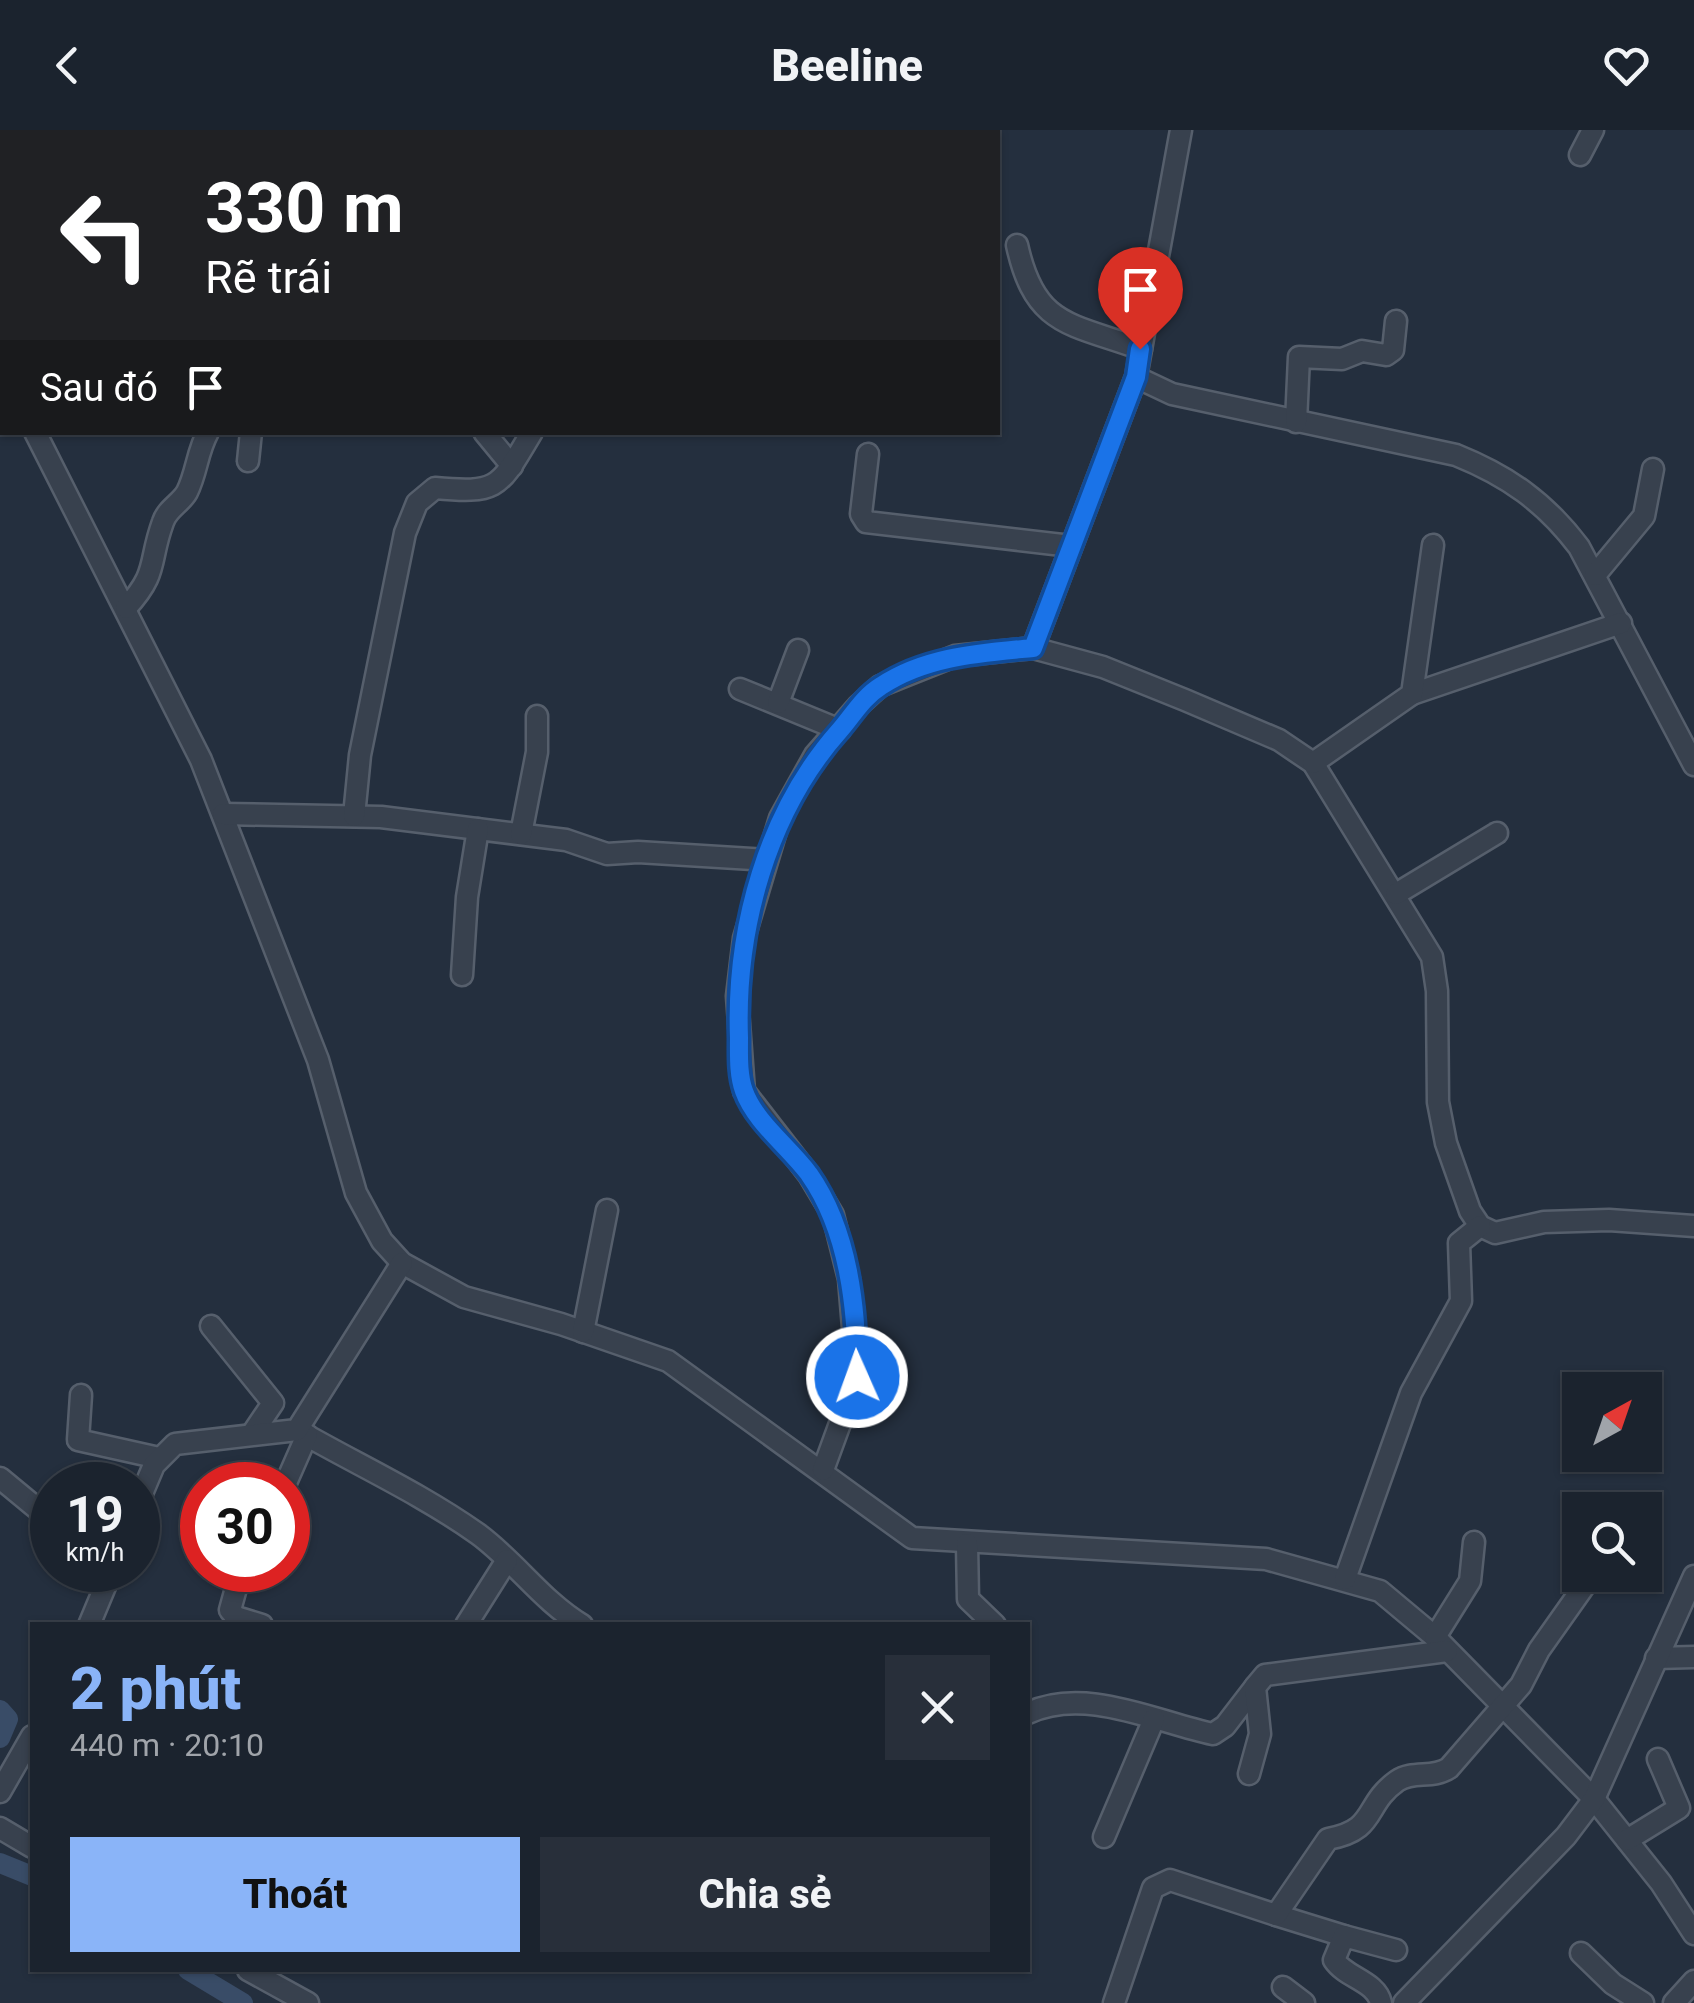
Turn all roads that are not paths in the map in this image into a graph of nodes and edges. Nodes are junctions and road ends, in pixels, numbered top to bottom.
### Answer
1 (1181, 130) edge
2 (1593, 130) edge
3 (1580, 155) dead end
4 (1017, 244) dead end
5 (1396, 321) dead end
6 (1140, 349) junction
7 (1136, 377) junction
8 (1296, 422) junction
9 (37, 435) edge
10 (206, 435) edge
11 (252, 435) edge
12 (486, 435) edge
13 (530, 435) edge
14 (868, 454) dead end
15 (248, 461) dead end
16 (512, 466) junction
17 (1653, 469) dead end
18 (1434, 544) dead end
19 (1072, 546) junction
20 (1595, 575) junction
21 (126, 608) junction
22 (1620, 623) junction
23 (1033, 648) junction
24 (798, 650) dead end
25 (740, 690) dead end
26 (1412, 694) junction
27 (778, 704) junction
28 (537, 716) dead end
29 (840, 730) junction
30 (1693, 759) edge
31 (1313, 763) junction
32 (223, 814) junction
33 (354, 816) junction
34 (478, 829) junction
35 (521, 834) junction
36 (1497, 834) dead end
37 (766, 860) junction
38 (1396, 894) junction
39 (462, 975) dead end
40 (608, 1210) dead end
41 (1480, 1226) junction
42 (1694, 1226) edge
43 (402, 1264) junction
44 (212, 1326) dead end
45 (583, 1332) junction
46 (80, 1395) dead end
47 (302, 1432) junction
48 (252, 1434) junction
49 (159, 1458) junction
50 (157, 1462) edge
51 (292, 1462) edge
52 (822, 1470) junction
53 (0, 1478) edge
54 (30, 1503) edge
55 (1474, 1542) dead end
56 (968, 1544) junction
57 (507, 1560) junction
58 (1694, 1576) edge
59 (1345, 1579) junction
60 (103, 1592) edge
61 (235, 1592) edge
62 (1580, 1592) edge
63 (90, 1622) edge
64 (252, 1622) edge
65 (468, 1622) edge
66 (577, 1622) edge
67 (992, 1622) edge
68 (1441, 1644) junction
69 (1656, 1658) junction
70 (1694, 1658) edge
71 (1254, 1687) junction
72 (1502, 1704) junction
73 (1030, 1712) edge
74 (1154, 1718) junction
75 (30, 1740) edge
76 (1658, 1759) dead end
77 (1248, 1774) dead end
78 (0, 1792) edge
79 (1594, 1799) junction
80 (0, 1828) edge
81 (1104, 1837) dead end
82 (1627, 1840) junction
83 (30, 1846) edge
84 (1276, 1915) junction
85 (1694, 1934) edge
86 (1344, 1936) junction
87 (1396, 1950) dead end
88 (1581, 1953) dead end
89 (252, 1972) edge
90 (1694, 1981) edge
91 (1283, 1987) dead end
92 (308, 2003) edge
93 (1114, 2003) edge
94 (1304, 2003) edge
95 (1381, 2003) edge
96 (1404, 2003) edge
97 (1643, 2003) edge
98 (1674, 2003) edge

1 - 6 street
2 - 3 street
4 - 6 street
5 - 8 street
6 - 7 street
7 - 8 street
7 - 19 street
8 - 20 street
9 - 21 street
10 - 21 street
11 - 15 street
12 - 16 street
13 - 16 street
14 - 19 street
16 - 33 street
17 - 20 street
18 - 26 street
19 - 23 street
20 - 22 street
21 - 32 street
22 - 26 street
22 - 30 street
23 - 29 street
23 - 31 street
24 - 27 street
25 - 27 street
26 - 31 street
27 - 29 street
28 - 35 street
29 - 37 street
31 - 38 street
32 - 33 street
32 - 43 street
33 - 34 street
34 - 35 street
34 - 39 street
35 - 37 street
36 - 38 street
37 - 52 street
38 - 41 street
40 - 45 street
41 - 42 street
41 - 59 street
43 - 45 street
43 - 47 street
44 - 48 street
45 - 52 street
46 - 49 street
47 - 48 street
47 - 51 street
47 - 57 street
48 - 49 street
49 - 50 street
52 - 56 street
53 - 54 street
55 - 68 street
56 - 59 street
56 - 67 street
57 - 65 street
57 - 66 street
58 - 69 street
59 - 68 street
60 - 63 street
61 - 64 street
62 - 72 street
68 - 71 street
68 - 72 street
69 - 70 street
69 - 79 street
71 - 74 street
71 - 77 street
72 - 79 street
72 - 84 street
73 - 74 street
74 - 81 street
75 - 78 street
76 - 82 street
79 - 82 street
79 - 96 street
80 - 83 street
82 - 85 street
84 - 86 street
84 - 93 street
86 - 87 street
86 - 95 street
88 - 97 street
89 - 92 street
90 - 98 street
91 - 94 street

